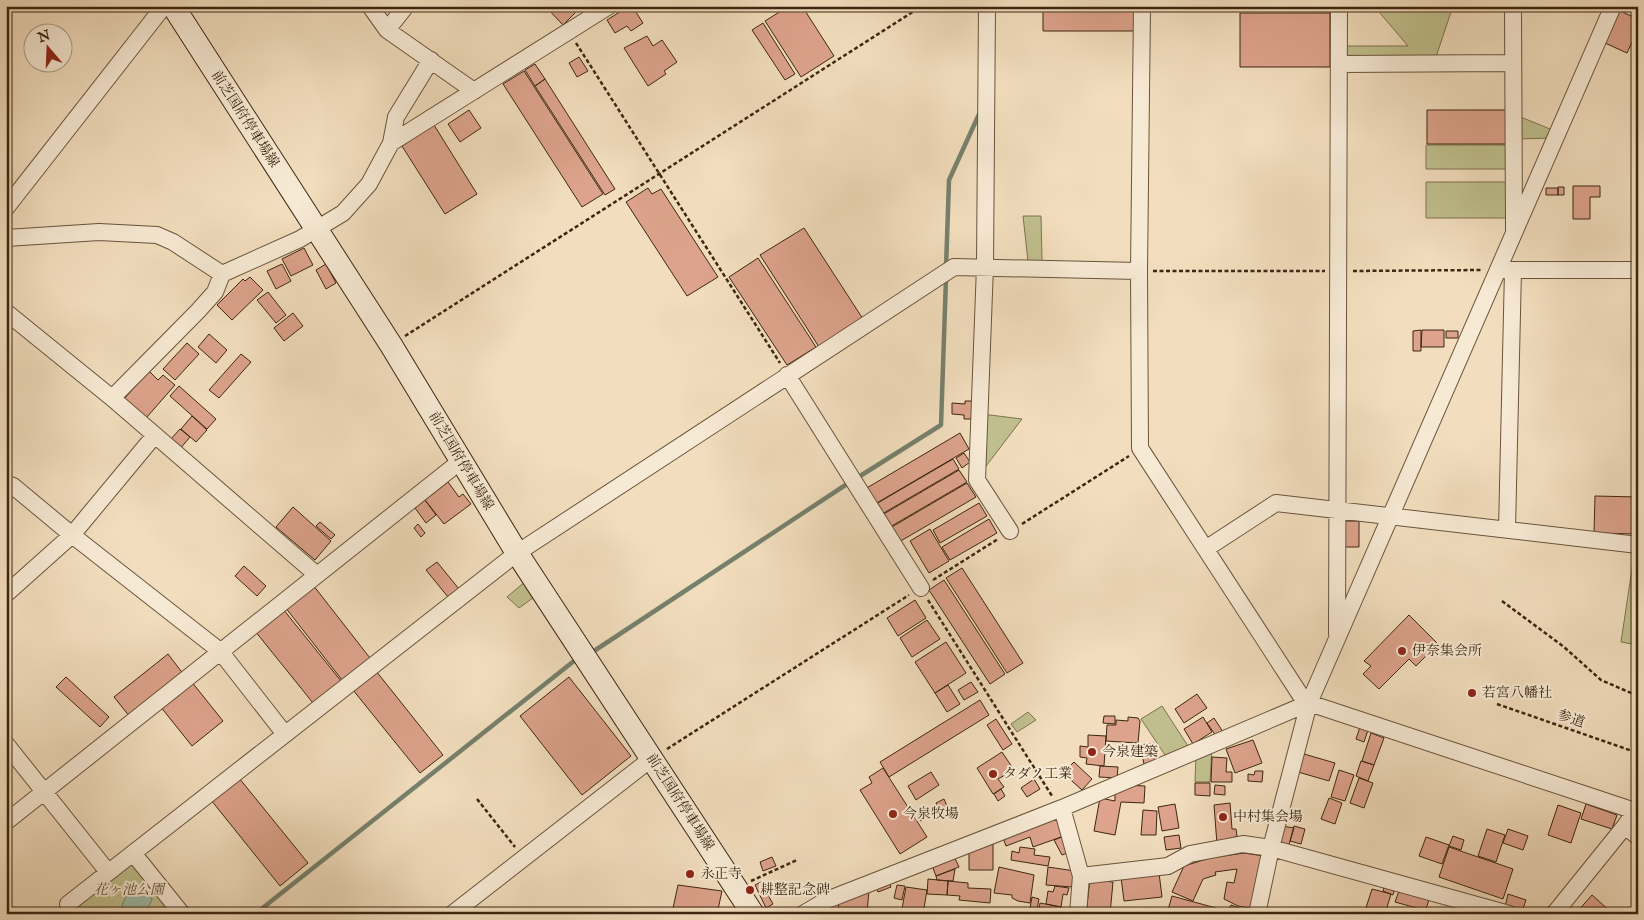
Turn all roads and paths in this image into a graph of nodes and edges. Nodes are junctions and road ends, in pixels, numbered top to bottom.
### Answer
1 (164, 6) edge
2 (173, 6) edge
3 (370, 6) edge
4 (406, 6) edge
5 (608, 6) edge
6 (922, 6) edge
7 (987, 6) edge
8 (1142, 6) edge
9 (1339, 6) edge
10 (1513, 6) edge
11 (1613, 6) edge
12 (387, 30) junction
13 (568, 32) junction
14 (431, 60) junction
15 (1513, 63) junction
16 (1339, 64) junction
17 (474, 91) junction
18 (391, 143) junction
19 (660, 174) junction
20 (6, 208) edge
21 (317, 230) junction
22 (1514, 236) junction
23 (6, 238) edge
24 (985, 266) junction
25 (1506, 270) junction
26 (1638, 270) edge
27 (1139, 271) junction
28 (1338, 271) junction
29 (222, 274) junction
30 (6, 312) edge
31 (391, 345) junction
32 (787, 375) junction
33 (112, 398) junction
34 (155, 436) junction
35 (1140, 448) junction
36 (462, 460) junction
37 (6, 483) edge
38 (1338, 508) junction
39 (1393, 515) junction
40 (1507, 529) junction
41 (1010, 532) junction
42 (72, 536) junction
43 (1638, 545) edge
44 (1207, 548) junction
45 (517, 553) junction
46 (316, 574) junction
47 (920, 588) junction
48 (6, 594) edge
49 (1502, 600) dead end
50 (1337, 640) junction
51 (220, 651) junction
52 (1638, 696) edge
53 (1309, 703) junction
54 (1497, 704) dead end
55 (284, 732) junction
56 (6, 744) edge
57 (1638, 753) edge
58 (651, 759) junction
59 (45, 791) junction
60 (477, 800) dead end
61 (1062, 808) junction
62 (1636, 809) edge
63 (6, 822) edge
64 (1625, 826) junction
65 (1638, 837) edge
66 (1270, 848) junction
67 (133, 852) junction
68 (524, 858) junction
69 (797, 860) dead end
70 (108, 872) junction
71 (1081, 876) junction
72 (736, 887) junction
73 (68, 904) dead end
74 (182, 914) edge
75 (452, 914) edge
76 (753, 914) edge
77 (803, 914) edge
78 (1078, 914) edge
79 (1258, 914) edge
80 (1509, 914) edge
81 (1554, 914) edge

1 - 20 street
2 - 21 main road, 前芝国府停車場線
3 - 12 street
4 - 12 street
5 - 13 street
6 - 19 path
7 - 24 street
8 - 27 street
9 - 16 street
10 - 15 street
11 - 22 street
12 - 14 street
13 - 17 street
13 - 19 path
14 - 17 street
14 - 18 street
15 - 16 street
15 - 22 street
16 - 28 street
17 - 18 street
18 - 21 street
19 - 31 path
19 - 32 path
21 - 29 street
21 - 31 main road, 前芝国府停車場線
22 - 25 street
23 - 29 street
24 - 27 street
24 - 32 street
24 - 41 street
25 - 26 street
25 - 28 path
25 - 39 street
25 - 40 street
27 - 28 path
27 - 35 street
28 - 38 street
29 - 33 street
30 - 33 street
31 - 36 main road, 前芝国府停車場線
32 - 45 street
32 - 47 street
33 - 34 street
34 - 42 street
34 - 46 street
35 - 41 path
35 - 44 street
36 - 45 main road, 前芝国府停車場線
36 - 46 street
37 - 42 street
38 - 39 street
38 - 44 street
38 - 50 street
39 - 40 street
39 - 50 street
40 - 43 street
41 - 47 path
42 - 48 street
42 - 51 street
44 - 53 street
45 - 55 street
45 - 58 main road, 前芝国府停車場線
46 - 51 street
47 - 58 path
47 - 61 path
49 - 52 path
50 - 53 street
51 - 55 street
51 - 59 street
53 - 61 street
53 - 62 street
53 - 66 street
54 - 57 path, 参道
55 - 67 street
56 - 59 street
58 - 68 street
58 - 72 main road, 前芝国府停車場線
59 - 63 street
59 - 70 street
60 - 68 path
61 - 71 street
61 - 77 street
62 - 64 street
64 - 65 street
64 - 81 street
66 - 71 street
66 - 79 street
66 - 80 street
67 - 70 street
67 - 74 street
68 - 75 street
69 - 72 path
70 - 73 street
71 - 78 street
72 - 76 main road, 前芝国府停車場線

